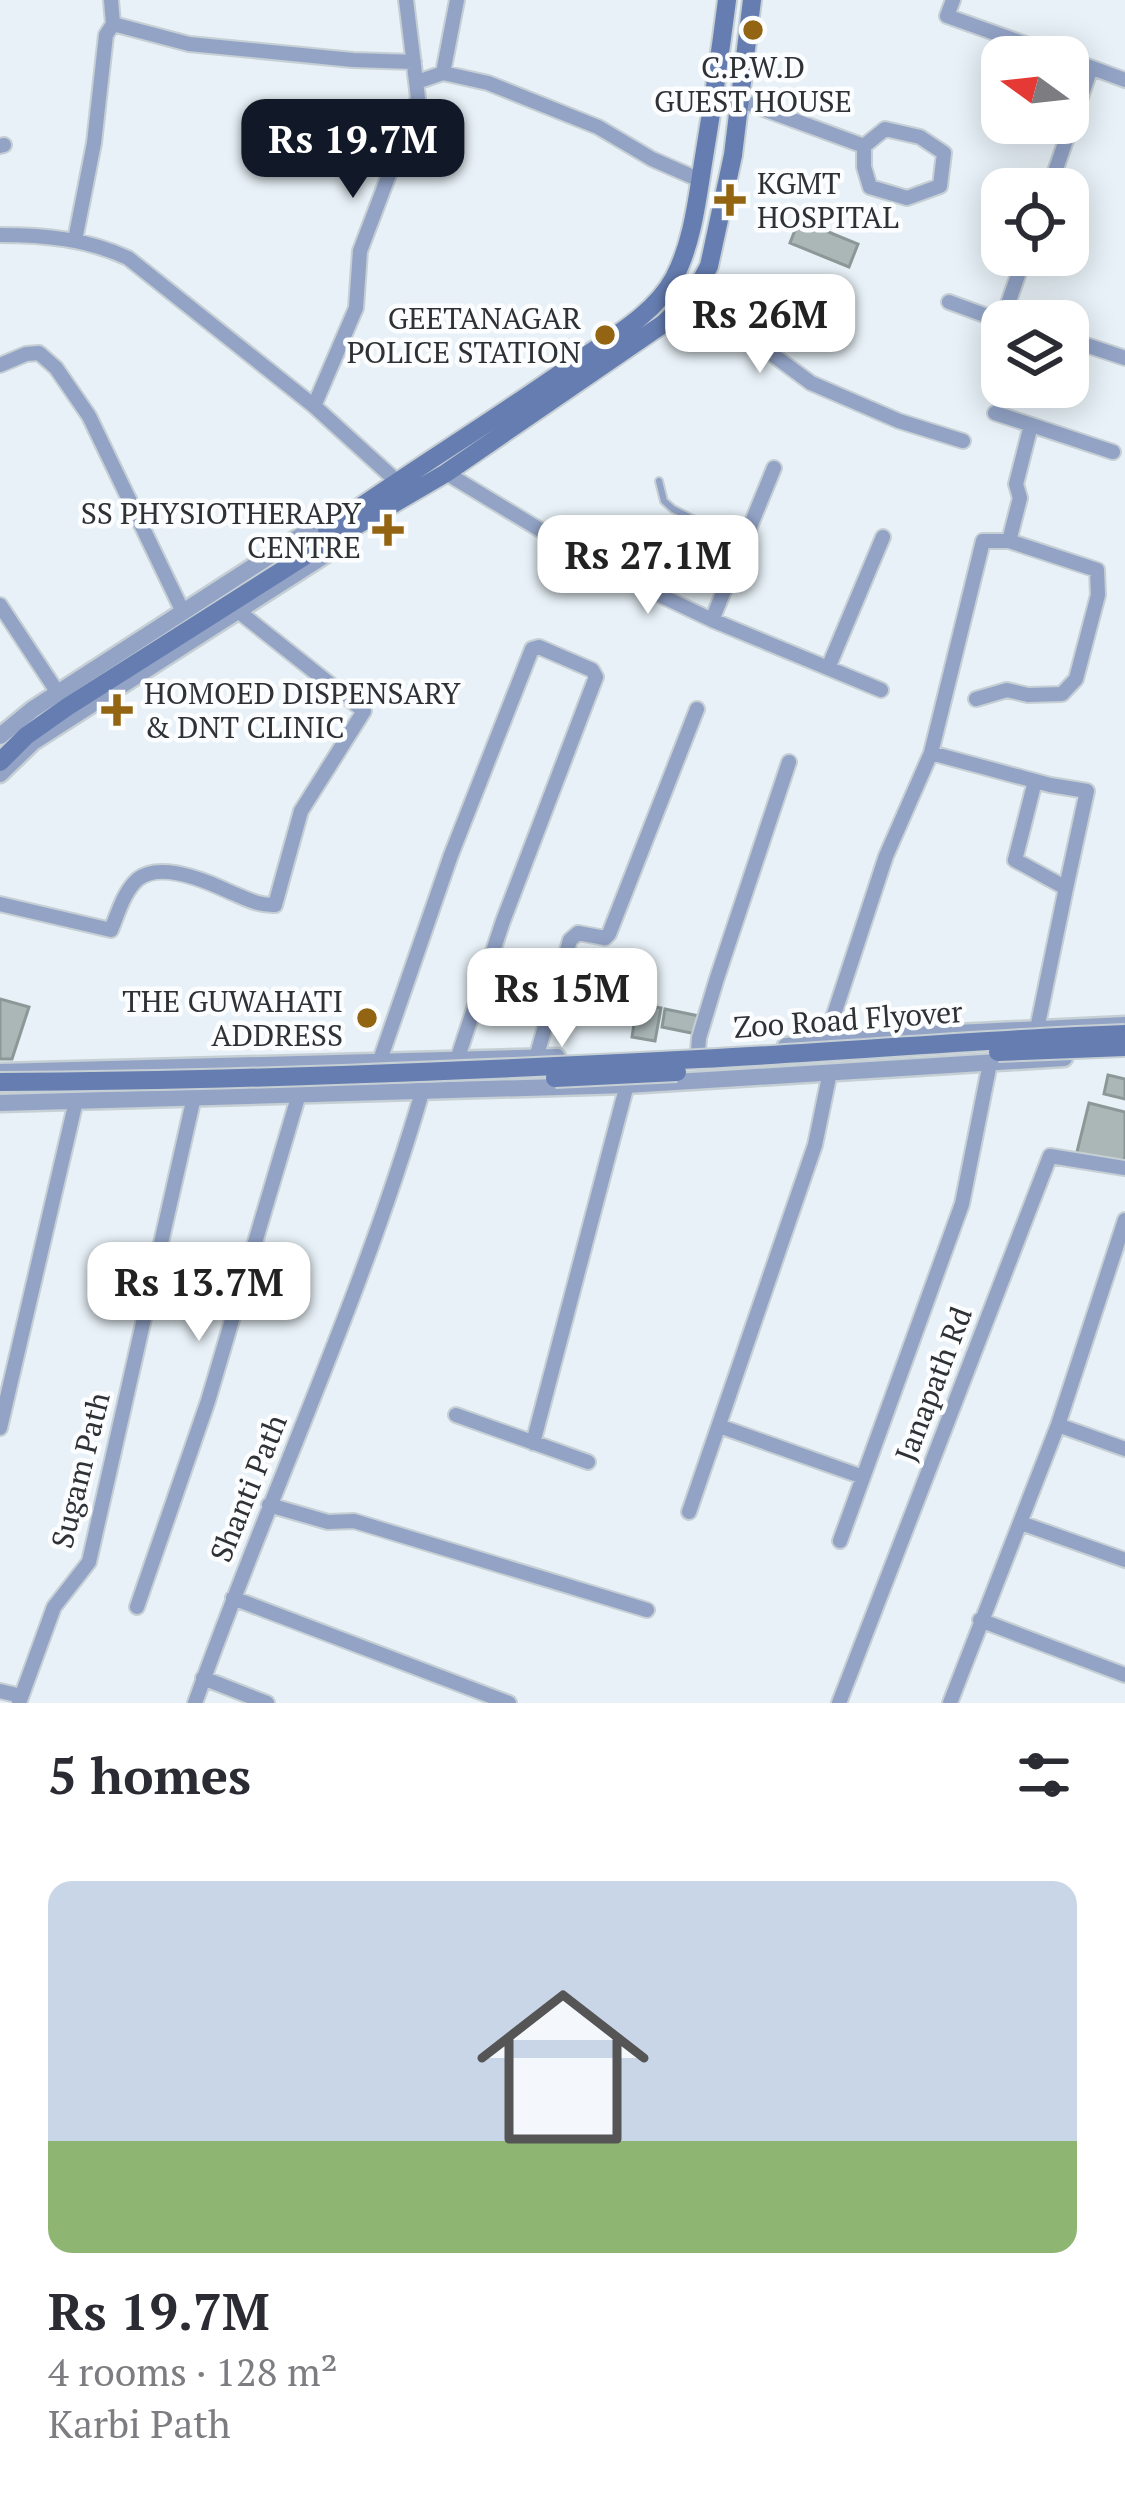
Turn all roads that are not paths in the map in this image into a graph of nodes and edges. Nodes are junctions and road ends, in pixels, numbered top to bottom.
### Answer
1 (111, 0) edge
2 (406, 0) edge
3 (457, 0) edge
4 (727, 0) edge
5 (752, 0) edge
6 (953, 0) edge
7 (113, 24) junction
8 (1003, 36) edge
9 (414, 62) junction
10 (1091, 68) joint
11 (443, 73) junction
12 (1125, 80) edge
13 (417, 82) junction
14 (739, 100) junction
15 (864, 146) junction
16 (1055, 168) edge
17 (700, 180) junction
18 (0, 235) edge
19 (76, 240) junction
20 (693, 296) junction
21 (949, 302) dead end
22 (981, 314) edge
23 (1089, 346) edge
24 (1125, 358) edge
25 (0, 365) edge
26 (314, 406) junction
27 (994, 412) dead end
28 (1031, 425) junction
29 (963, 441) dead end
30 (1113, 452) dead end
31 (774, 469) dead end
32 (446, 473) junction
33 (659, 481) dead end
34 (404, 486) junction
35 (347, 523) junction
36 (883, 537) dead end
37 (1009, 541) junction
38 (314, 544) junction
39 (743, 544) junction
40 (0, 605) edge
41 (238, 610) junction
42 (184, 611) junction
43 (712, 620) junction
44 (828, 668) junction
45 (881, 690) dead end
46 (58, 693) junction
47 (976, 699) dead end
48 (697, 709) dead end
49 (0, 736) edge
50 (0, 749) edge
51 (931, 753) junction
52 (0, 762) edge
53 (789, 762) dead end
54 (0, 774) edge
55 (1035, 781) junction
56 (1066, 888) junction
57 (0, 904) edge
58 (1125, 1024) edge
59 (1036, 1029) junction
60 (1125, 1034) edge
61 (825, 1042) junction
62 (1125, 1051) edge
63 (698, 1052) junction
64 (635, 1054) junction
65 (536, 1058) junction
66 (457, 1060) junction
67 (379, 1063) junction
68 (991, 1063) junction
69 (0, 1072) edge
70 (830, 1072) junction
71 (0, 1082) edge
72 (627, 1085) junction
73 (423, 1089) junction
74 (298, 1094) junction
75 (194, 1096) junction
76 (0, 1099) edge
77 (76, 1101) junction
78 (1125, 1168) edge
79 (1125, 1220) edge
80 (456, 1415) dead end
81 (1058, 1425) junction
82 (719, 1426) junction
83 (0, 1428) edge
84 (533, 1443) junction
85 (1125, 1449) edge
86 (588, 1462) dead end
87 (863, 1477) junction
88 (269, 1505) junction
89 (689, 1512) dead end
90 (1021, 1523) junction
91 (840, 1541) dead end
92 (1125, 1560) edge
93 (232, 1598) junction
94 (137, 1607) dead end
95 (647, 1610) dead end
96 (980, 1620) junction
97 (1125, 1675) edge
98 (203, 1678) junction
99 (0, 1691) edge
100 (20, 1700) edge
101 (194, 1703) edge
102 (267, 1703) edge
103 (509, 1703) edge
104 (839, 1703) edge
105 (950, 1703) edge

1 - 7 street
2 - 9 street
3 - 11 street
4 - 17 main road
5 - 14 main road
6 - 8 street
7 - 9 street
7 - 19 street
9 - 13 street
10 - 12 street
10 - 16 street
11 - 13 street
11 - 17 street
13 - 26 street
14 - 15 street
14 - 20 main road
15 - 15 street
17 - 34 main road
18 - 19 street
19 - 26 street
20 - 29 street
20 - 32 main road
21 - 22 street
23 - 24 street
25 - 42 street
26 - 34 street
27 - 28 street
28 - 30 street
28 - 37 street
31 - 39 street
32 - 34 main road
32 - 43 street
33 - 39 lane
34 - 35 main road
35 - 38 main road
35 - 41 street
35 - 42 street
36 - 44 street
37 - 47 street
37 - 51 street
38 - 50 main road
38 - 52 main road
39 - 43 street
40 - 46 street
41 - 54 street
41 - 57 street
42 - 46 street
43 - 44 street
44 - 45 street
46 - 49 street
48 - 65 street
51 - 55 street
51 - 61 street
53 - 63 street
55 - 56 street
55 - 56 street
56 - 59 street
58 - 59 street
59 - 61 street
60 - 71 main road, Zoo Road Flyover, bridge
61 - 63 street
62 - 68 street
62 - 76 main road, Zoo Road Flyover, bridge
63 - 64 street
64 - 65 street
64 - 72 street
65 - 66 street
66 - 67 street
66 - 67 street
67 - 69 street
68 - 70 street
68 - 87 street
70 - 72 street
70 - 82 street
72 - 73 street
72 - 84 street
73 - 74 street
73 - 88 street, Shanti Path
74 - 75 street
74 - 94 street
75 - 77 street
75 - 100 street, Sugam Path
76 - 77 street
77 - 83 street
78 - 104 street, Janapath Rd
79 - 81 street
80 - 84 street
81 - 85 street
81 - 90 street
82 - 87 street
82 - 89 street
84 - 86 street
87 - 91 street
88 - 93 street, Shanti Path
88 - 95 street
90 - 92 street
90 - 96 street
93 - 98 street, Shanti Path
93 - 103 street
96 - 97 street
96 - 105 street
98 - 101 street, Shanti Path
98 - 102 street
99 - 100 street

